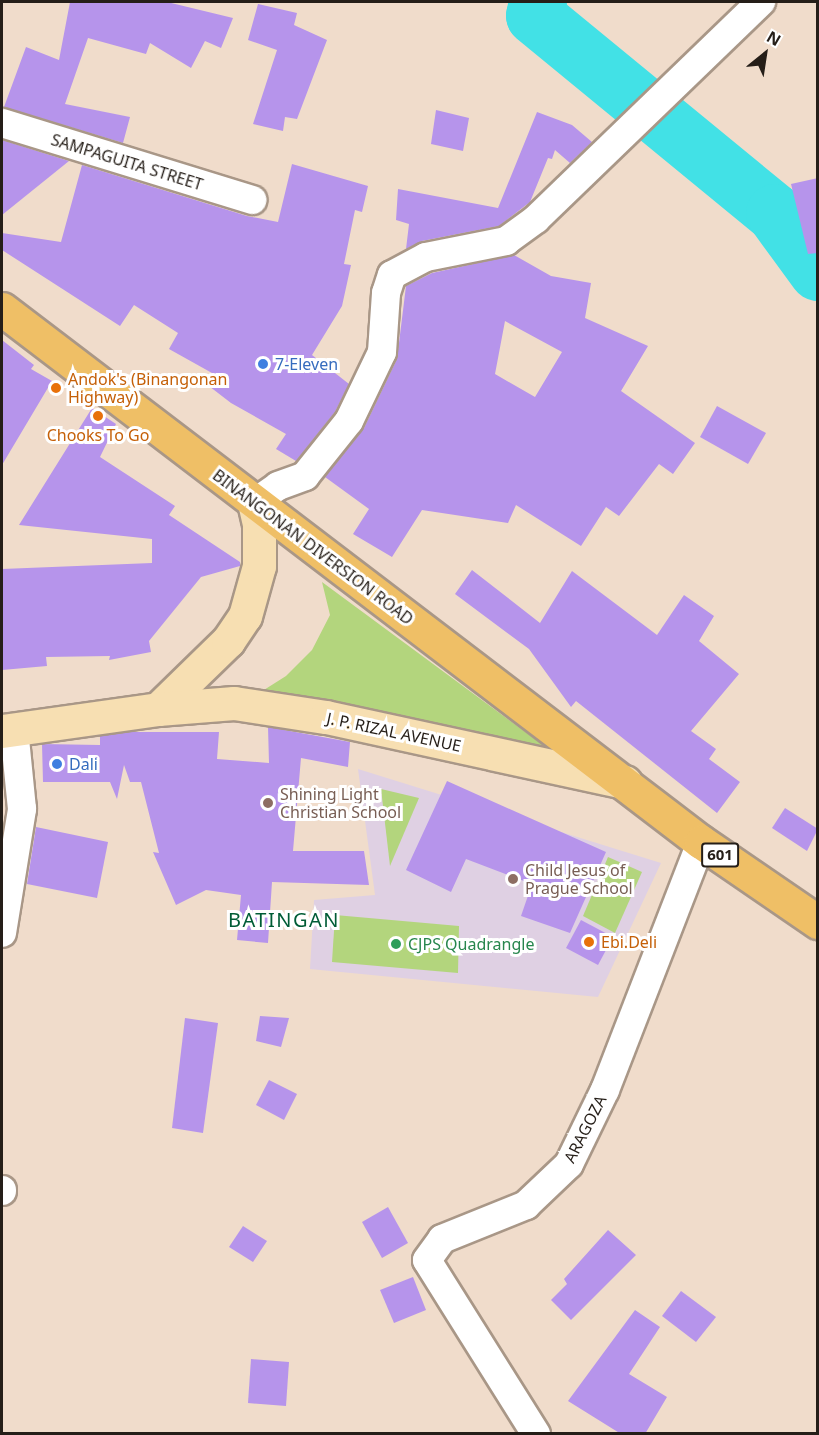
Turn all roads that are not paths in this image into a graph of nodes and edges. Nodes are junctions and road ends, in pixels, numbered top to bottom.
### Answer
1 (761, 2) edge
2 (2, 123) edge
3 (252, 200) dead end
4 (2, 309) edge
5 (254, 503) junction
6 (158, 709) junction
7 (8, 730) edge
8 (627, 782) junction
9 (701, 842) junction
10 (818, 922) edge
11 (2, 933) edge
12 (536, 1434) edge

1 - 5 street
2 - 3 street, SAMPAGUITA STREET
4 - 5 main road, BINANGONAN DIVERSION ROAD
5 - 6 main road
5 - 8 main road, BINANGONAN DIVERSION ROAD
6 - 7 main road, J. P. RIZAL AVENUE / 601
6 - 8 main road, J. P. RIZAL AVENUE / 601
7 - 11 street
8 - 9 main road, 601
9 - 10 main road, 601
9 - 12 street, ARAGOZA

